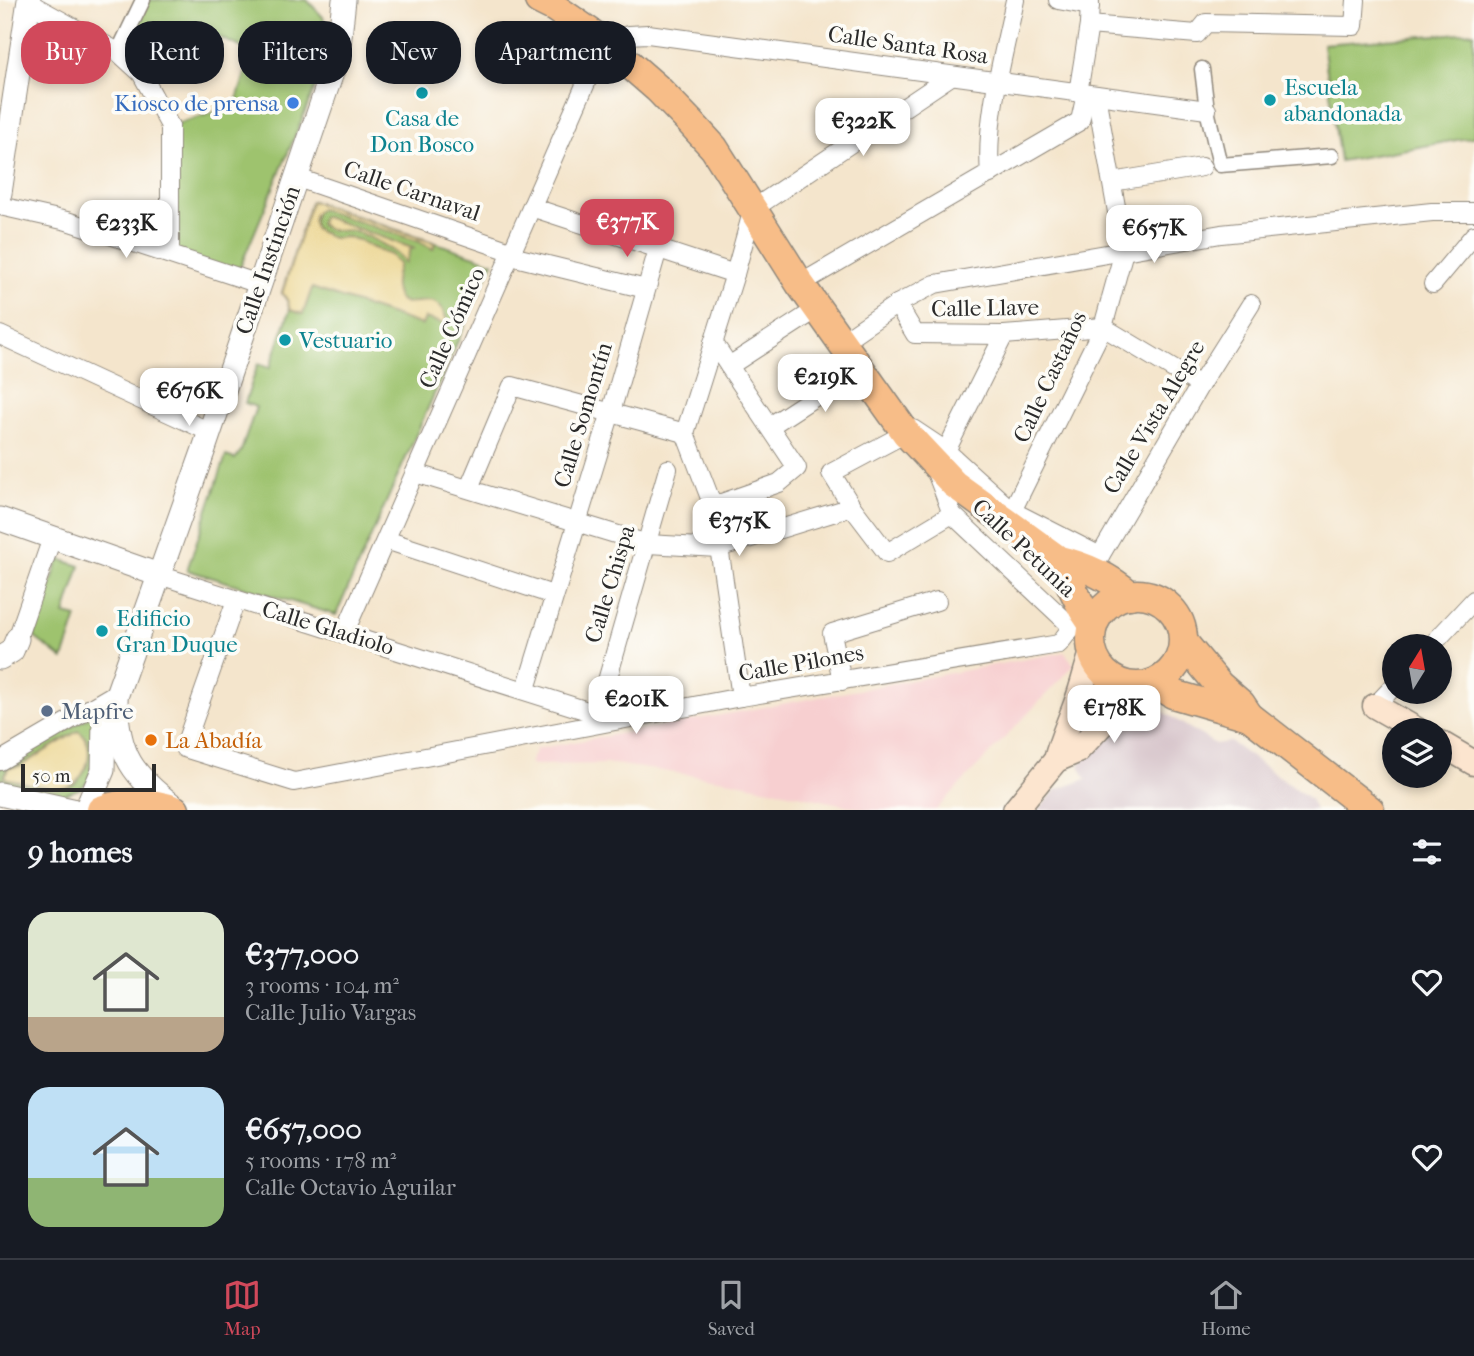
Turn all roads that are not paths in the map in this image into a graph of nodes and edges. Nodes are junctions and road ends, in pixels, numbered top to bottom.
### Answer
1 (144, 0) edge
2 (1015, 0) edge
3 (1058, 0) edge
4 (1356, 0) edge
5 (29, 1) edge
6 (551, 3) edge
7 (1090, 3) edge
8 (341, 7) edge
9 (575, 21) edge
10 (1089, 25) junction
11 (636, 35) edge
12 (118, 52) junction
13 (1202, 69) dead end
14 (636, 70) edge
15 (951, 76) junction
16 (998, 82) junction
17 (585, 84) edge
18 (1087, 94) junction
19 (7, 98) edge
20 (1207, 110) junction
21 (1332, 156) dead end
22 (1202, 167) dead end
23 (990, 174) junction
24 (295, 177) junction
25 (1112, 182) junction
26 (0, 193) edge
27 (0, 206) edge
28 (531, 207) junction
29 (753, 209) junction
30 (1474, 212) edge
31 (1474, 235) edge
32 (657, 249) junction
33 (1124, 251) junction
34 (170, 254) junction
35 (512, 254) junction
36 (735, 274) junction
37 (259, 284) junction
38 (800, 284) junction
39 (1433, 284) dead end
40 (646, 289) junction
41 (897, 304) junction
42 (1251, 304) dead end
43 (817, 309) junction
44 (1103, 327) junction
45 (0, 335) edge
46 (1004, 335) junction
47 (713, 342) junction
48 (840, 342) junction
49 (729, 366) junction
50 (859, 368) junction
51 (1200, 385) junction
52 (611, 412) junction
53 (770, 426) junction
54 (901, 426) junction
55 (210, 432) junction
56 (685, 433) junction
57 (939, 457) junction
58 (668, 469) dead end
59 (415, 473) junction
60 (469, 488) junction
61 (713, 506) junction
62 (852, 507) junction
63 (952, 514) junction
64 (1009, 516) junction
65 (0, 519) edge
66 (576, 523) junction
67 (52, 538) junction
68 (386, 540) junction
69 (648, 544) junction
70 (718, 548) junction
71 (1059, 560) junction
72 (1097, 564) junction
73 (159, 575) junction
74 (1130, 594) junction
75 (553, 595) junction
76 (236, 600) junction
77 (1474, 600) edge
78 (937, 601) dead end
79 (344, 634) junction
80 (1087, 634) junction
81 (1442, 634) edge
82 (18, 639) joint
83 (1184, 643) junction
84 (0, 658) edge
85 (842, 681) junction
86 (1150, 685) junction
87 (526, 690) junction
88 (117, 694) junction
89 (741, 697) junction
90 (1382, 699) edge
91 (1375, 706) joint
92 (598, 712) junction
93 (1249, 716) junction
94 (1396, 718) edge
95 (618, 720) junction
96 (1452, 750) edge
97 (1056, 760) junction
98 (0, 761) edge
99 (1474, 763) edge
100 (0, 794) edge
101 (72, 810) edge
102 (86, 810) edge
103 (101, 810) edge
104 (176, 810) edge
105 (1015, 810) edge
106 (1370, 810) edge

1 - 12 street
2 - 16 street
3 - 7 street
4 - 10 street
5 - 12 street
5 - 19 street
6 - 9 main road
7 - 10 street
8 - 24 street, Calle Instinción
10 - 18 street
11 - 15 street, Calle Santa Rosa
12 - 34 street
13 - 20 street
14 - 29 main road
15 - 16 street, Calle Santa Rosa
15 - 29 street
16 - 18 street, Calle Santa Rosa
16 - 23 street
17 - 28 street, Calle Cómico
18 - 20 street, Calle Santa Rosa
18 - 23 street
18 - 25 street, Calle Castaños
19 - 26 street
20 - 21 street
22 - 25 street
23 - 38 street
24 - 35 street, Calle Carnaval
24 - 37 street, Calle Instinción
25 - 33 street, Calle Castaños
27 - 34 street
28 - 32 street
28 - 35 street, Calle Cómico
29 - 36 street
29 - 38 main road
30 - 33 street
31 - 39 street
32 - 36 street
32 - 40 street, Calle Somontín
33 - 41 street
33 - 44 street, Calle Castaños
34 - 37 street
35 - 40 street, Calle Carnaval
35 - 59 street, Calle Cómico
36 - 47 street
37 - 55 street, Calle Instinción
38 - 43 main road
40 - 52 street, Calle Somontín
41 - 46 street, Calle Llave
41 - 48 street
42 - 51 street, Calle Vista Alegre
43 - 48 main road
43 - 49 street
44 - 46 street, Calle Llave
44 - 51 street
44 - 64 street, Calle Castaños
45 - 55 street
46 - 57 street
47 - 49 street
47 - 56 street
48 - 50 main road
49 - 53 street
50 - 53 street
50 - 54 main road
51 - 72 street, Calle Vista Alegre
52 - 56 street
52 - 60 street
52 - 66 street, Calle Somontín
53 - 61 street
54 - 57 main road
54 - 62 street
55 - 73 street, Calle Instinción
56 - 61 street
57 - 63 street, Calle Petunia
57 - 64 main road
58 - 69 street, Calle Chispa
59 - 60 street
59 - 68 street, Calle Cómico
60 - 66 street
61 - 70 street
62 - 63 street
62 - 70 street
63 - 80 street, Calle Petunia
64 - 71 main road
64 - 72 street
65 - 67 street, Calle Gladiolo
66 - 69 street
66 - 75 street, Calle Somontín
67 - 73 street, Calle Gladiolo
67 - 82 street
68 - 75 street
68 - 79 street, Calle Cómico
69 - 70 street
69 - 92 street, Calle Chispa
70 - 89 street
71 - 72 main road
71 - 80 main road
72 - 74 main road
73 - 76 street, Calle Gladiolo
73 - 88 street, Calle Instinción
74 - 80 main road
74 - 83 main road
75 - 87 street, Calle Somontín
76 - 79 street, Calle Gladiolo
76 - 95 street, Calle Pilones
77 - 81 street
78 - 85 street
79 - 87 street, Calle Gladiolo
80 - 85 street, Calle Pilones
80 - 86 main road
80 - 97 main road
82 - 84 street
83 - 86 main road
83 - 93 main road
85 - 89 street, Calle Pilones
86 - 93 main road
86 - 97 main road
87 - 92 street, Calle Gladiolo
88 - 98 street
88 - 102 street, Calle Instinción
88 - 104 street, Calle Instinción
89 - 95 street, Calle Pilones
90 - 91 street
91 - 94 main road
92 - 95 street, Calle Gladiolo
93 - 106 main road
96 - 99 main road
97 - 105 main road
100 - 101 street
103 - 104 main road

